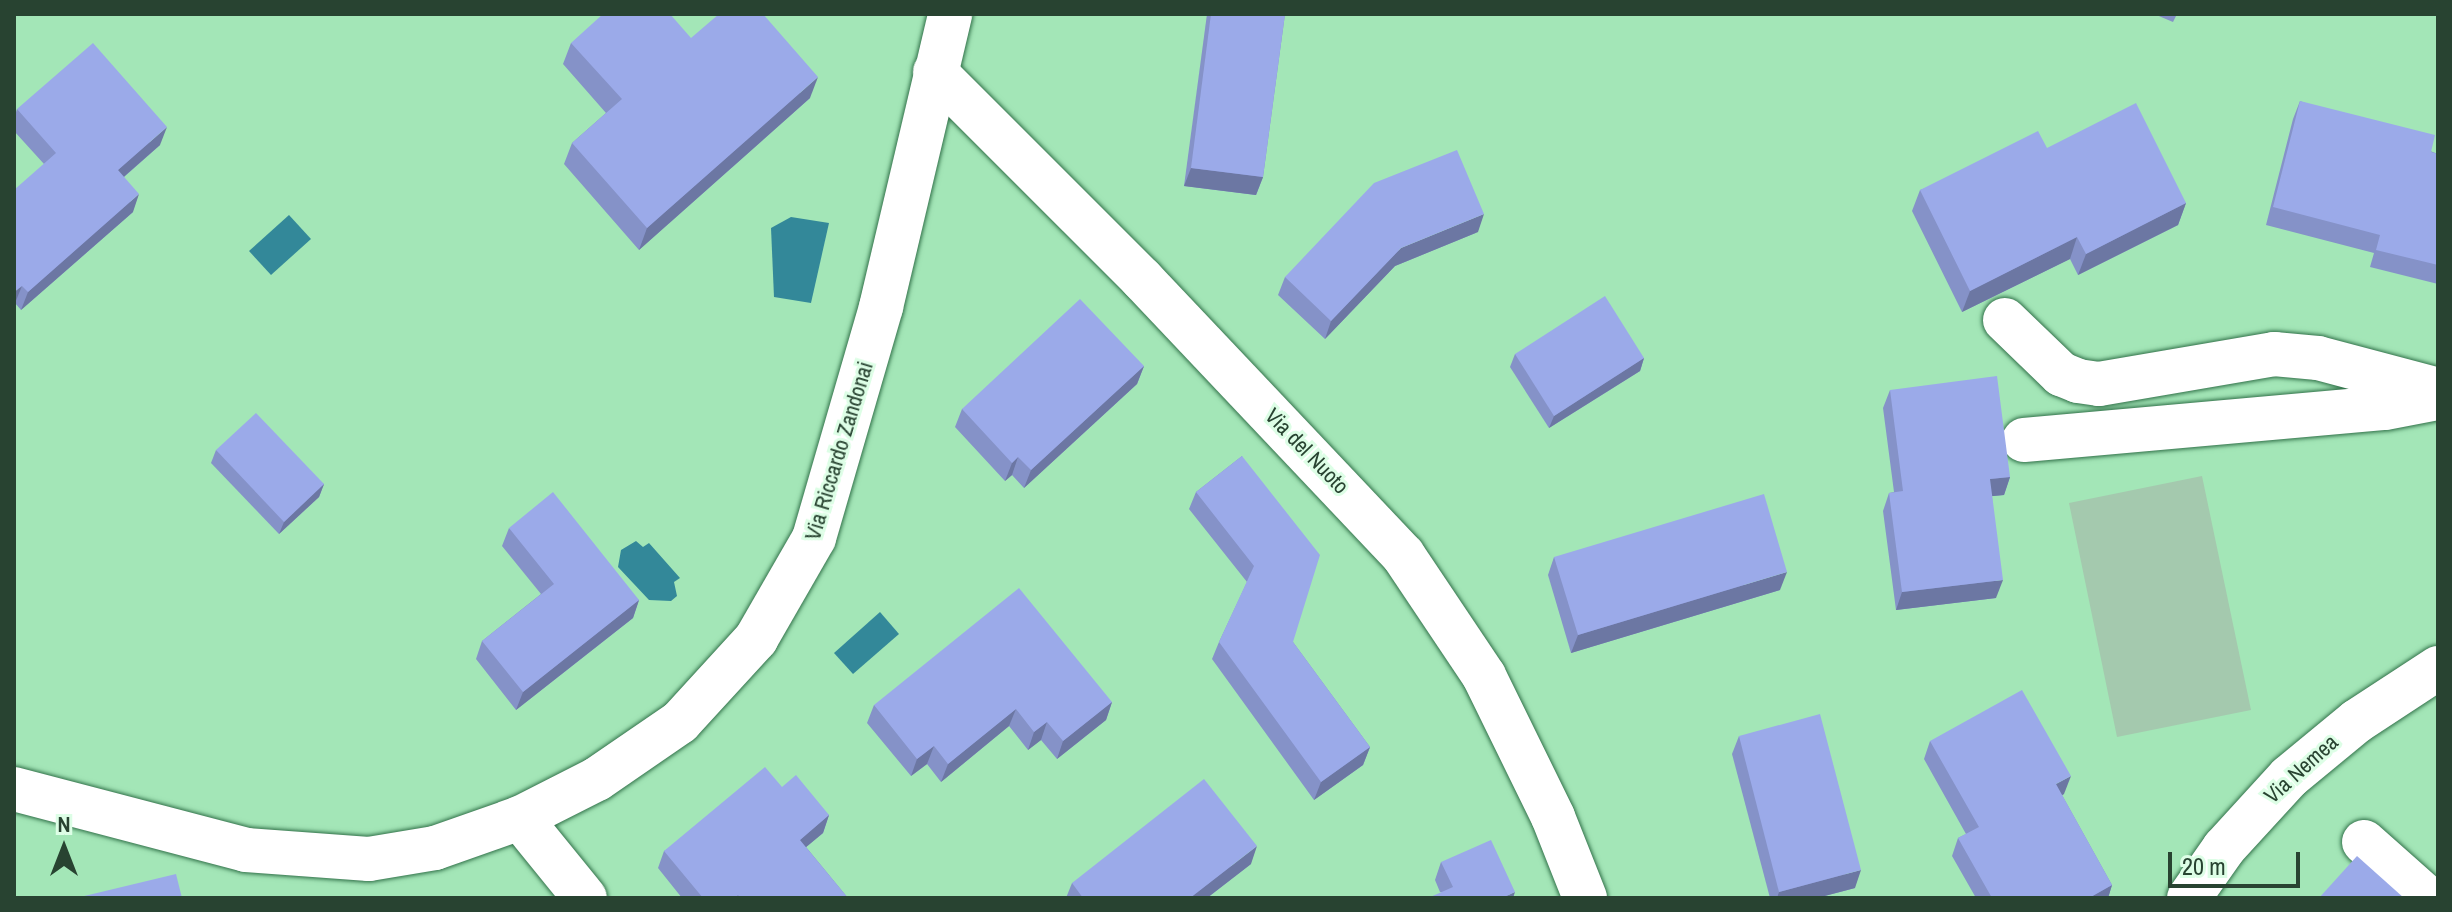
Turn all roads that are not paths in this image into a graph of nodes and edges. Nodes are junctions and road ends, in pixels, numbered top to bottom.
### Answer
1 (950, 14) edge
2 (935, 72) junction
3 (2005, 320) dead end
4 (2438, 390) edge
5 (2438, 398) edge
6 (2024, 440) dead end
7 (2438, 668) edge
8 (14, 789) edge
9 (520, 818) junction
10 (2364, 842) dead end
11 (585, 898) edge
12 (1585, 898) edge
13 (2189, 898) edge
14 (2427, 898) edge

1 - 2 street, Via Riccardo Zandonai
2 - 9 street, Via Riccardo Zandonai
2 - 12 street, Via del Nuoto
3 - 4 street
5 - 6 street
7 - 13 street, Via Nemea
8 - 9 street, Via Riccardo Zandonai
9 - 11 street
10 - 14 street

